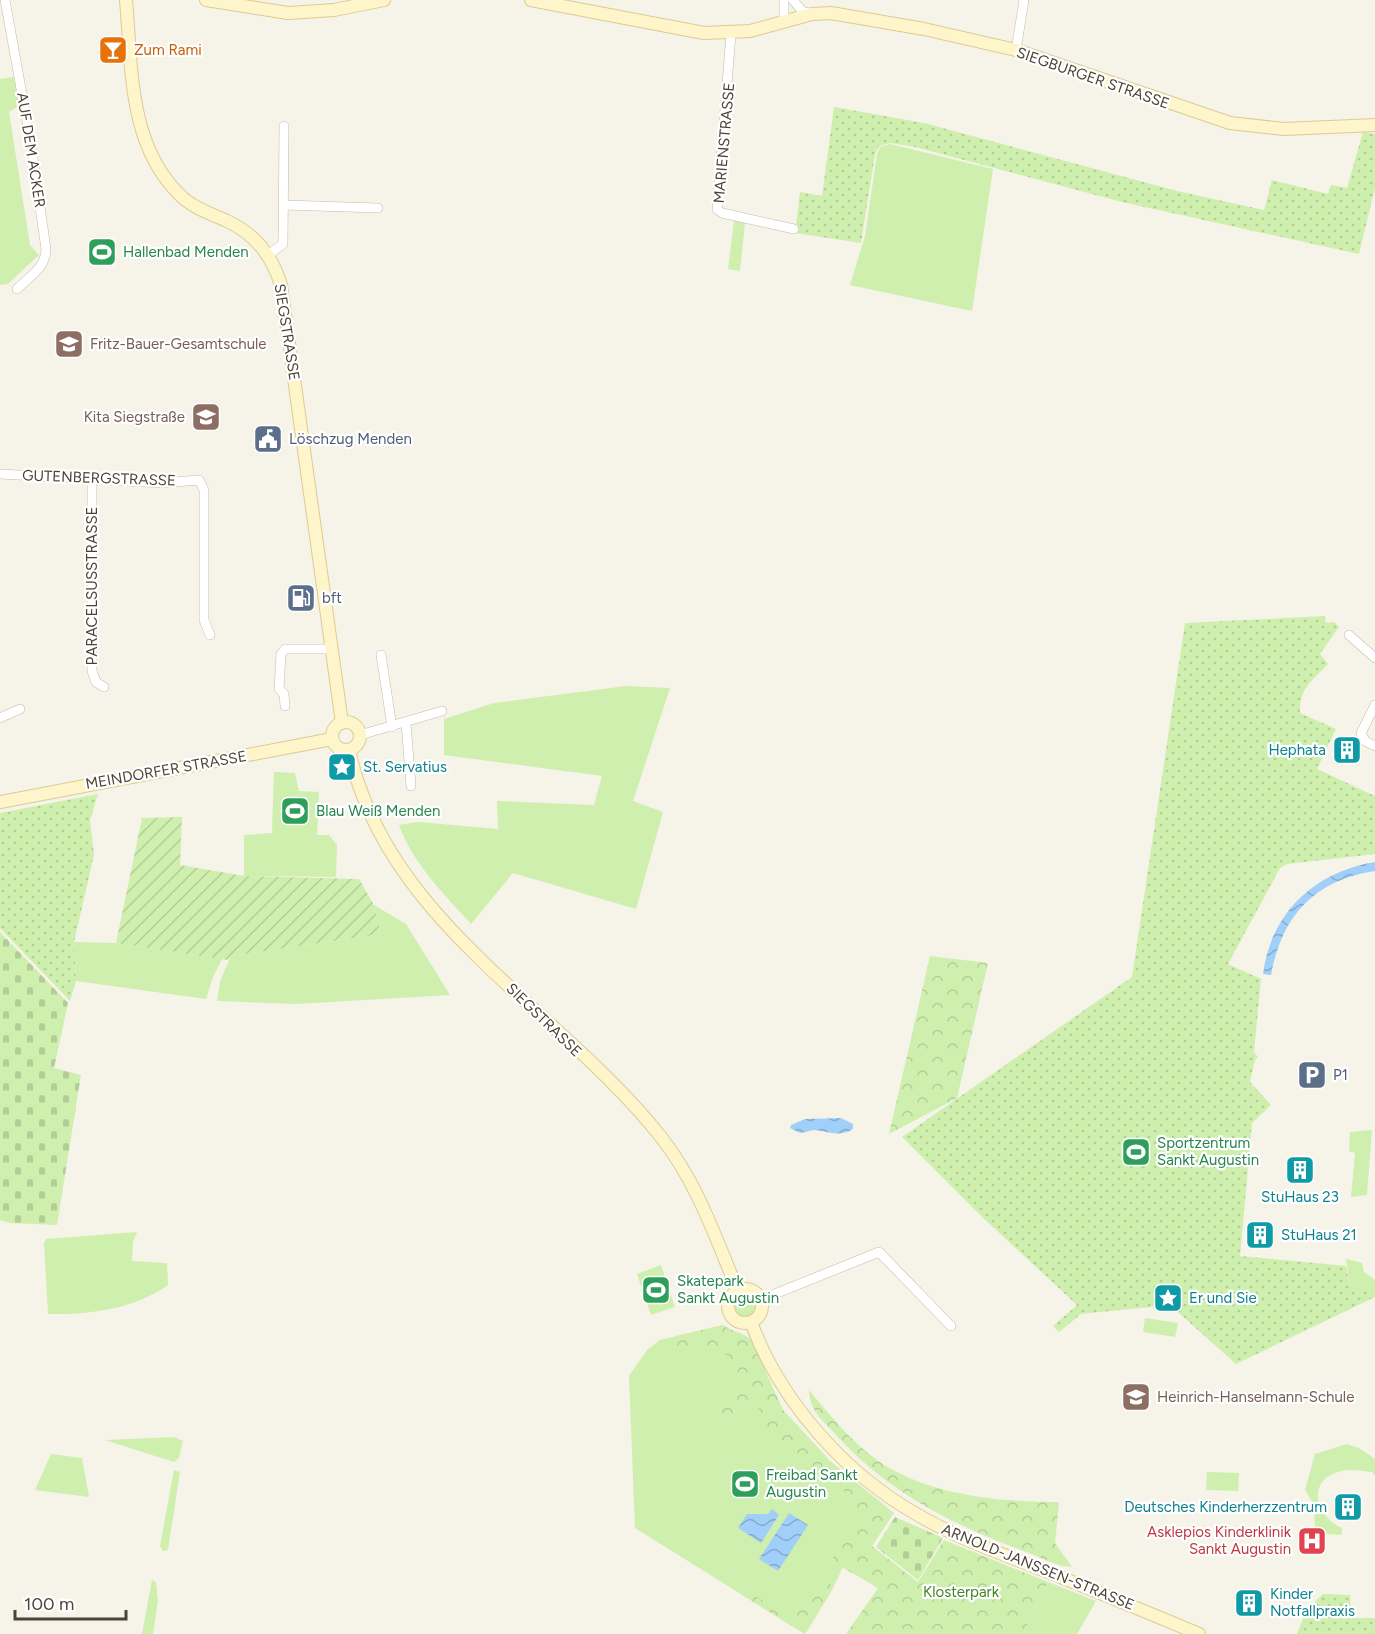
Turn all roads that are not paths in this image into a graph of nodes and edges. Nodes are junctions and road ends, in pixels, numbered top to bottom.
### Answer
1 (5, 0) edge
2 (126, 0) edge
3 (206, 0) edge
4 (384, 0) edge
5 (531, 0) edge
6 (536, 0) edge
7 (784, 0) edge
8 (793, 0) edge
9 (1024, 0) edge
10 (812, 14) junction
11 (784, 23) junction
12 (731, 34) junction
13 (1016, 50) junction
14 (1375, 125) edge
15 (284, 126) dead end
16 (284, 205) junction
17 (378, 208) dead end
18 (794, 229) dead end
19 (268, 255) junction
20 (17, 289) dead end
21 (0, 474) edge
22 (92, 481) junction
23 (210, 635) dead end
24 (1348, 635) dead end
25 (331, 649) junction
26 (381, 655) dead end
27 (1375, 658) edge
28 (104, 687) dead end
29 (1375, 705) edge
30 (285, 706) dead end
31 (20, 709) dead end
32 (442, 711) dead end
33 (0, 718) edge
34 (342, 723) junction
35 (406, 723) junction
36 (392, 727) junction
37 (360, 735) junction
38 (332, 739) junction
39 (1375, 746) edge
40 (349, 750) junction
41 (411, 786) dead end
42 (0, 802) edge
43 (738, 1291) junction
44 (760, 1300) junction
45 (751, 1322) junction
46 (951, 1326) dead end
47 (1198, 1634) edge

1 - 20 street, AUF DEM ACKER
2 - 19 main road, SIEGSTRASSE
3 - 4 main road
5 - 6 main road, SIEGBURGER STRASSE
6 - 12 main road, SIEGBURGER STRASSE
7 - 11 street
8 - 10 street
9 - 13 street
10 - 11 main road, SIEGBURGER STRASSE
10 - 13 main road, SIEGBURGER STRASSE
11 - 12 main road, SIEGBURGER STRASSE
12 - 18 street, MARIENSTRASSE
13 - 14 main road, SIEGBURGER STRASSE
15 - 16 street
16 - 17 street
16 - 19 street
19 - 25 main road, SIEGSTRASSE
21 - 22 street, GUTENBERGSTRASSE
22 - 23 street, GUTENBERGSTRASSE
22 - 28 street, PARACELSUSSTRASSE
24 - 27 street
25 - 30 street
25 - 34 main road, SIEGSTRASSE
26 - 36 street
29 - 39 street
31 - 33 street
32 - 35 street
34 - 37 main road
34 - 38 main road
35 - 36 street
35 - 41 street
36 - 37 street
37 - 40 main road
38 - 40 main road
38 - 42 main road, MEINDORFER STRASSE
40 - 43 main road, SIEGSTRASSE
43 - 44 main road
43 - 45 main road
44 - 45 main road
44 - 46 street
45 - 47 main road, ARNOLD-JANSSEN-STRASSE

